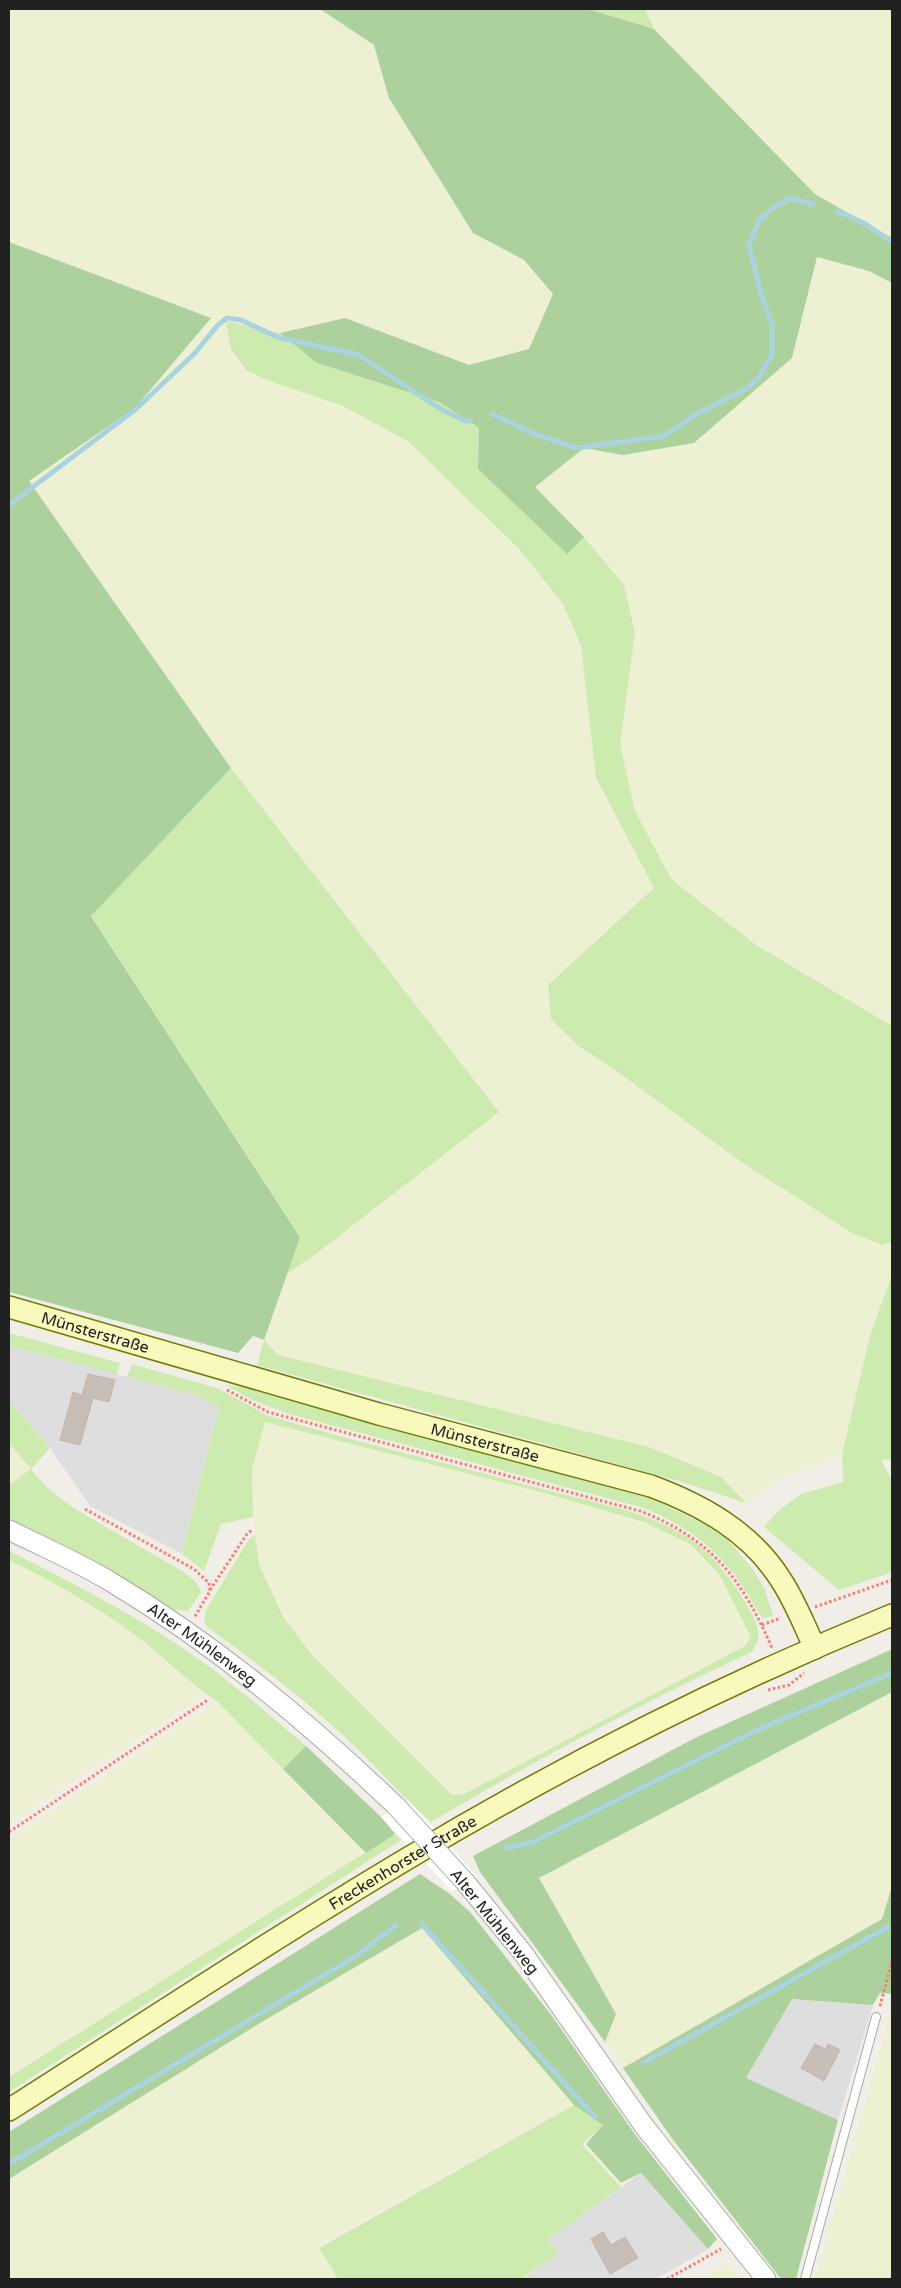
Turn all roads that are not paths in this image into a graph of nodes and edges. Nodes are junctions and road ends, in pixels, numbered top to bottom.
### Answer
1 (9, 1307) edge
2 (9, 1530) edge
3 (892, 1615) edge
4 (815, 1648) junction
5 (876, 2018) road end
6 (9, 2110) edge
7 (766, 2279) edge
8 (805, 2279) edge

1 - 4 main road, Münsterstraße
2 - 7 street, Alter Mühlenweg, bridge
3 - 4 main road
4 - 6 main road, Freckenhorster Straße
5 - 8 lane

